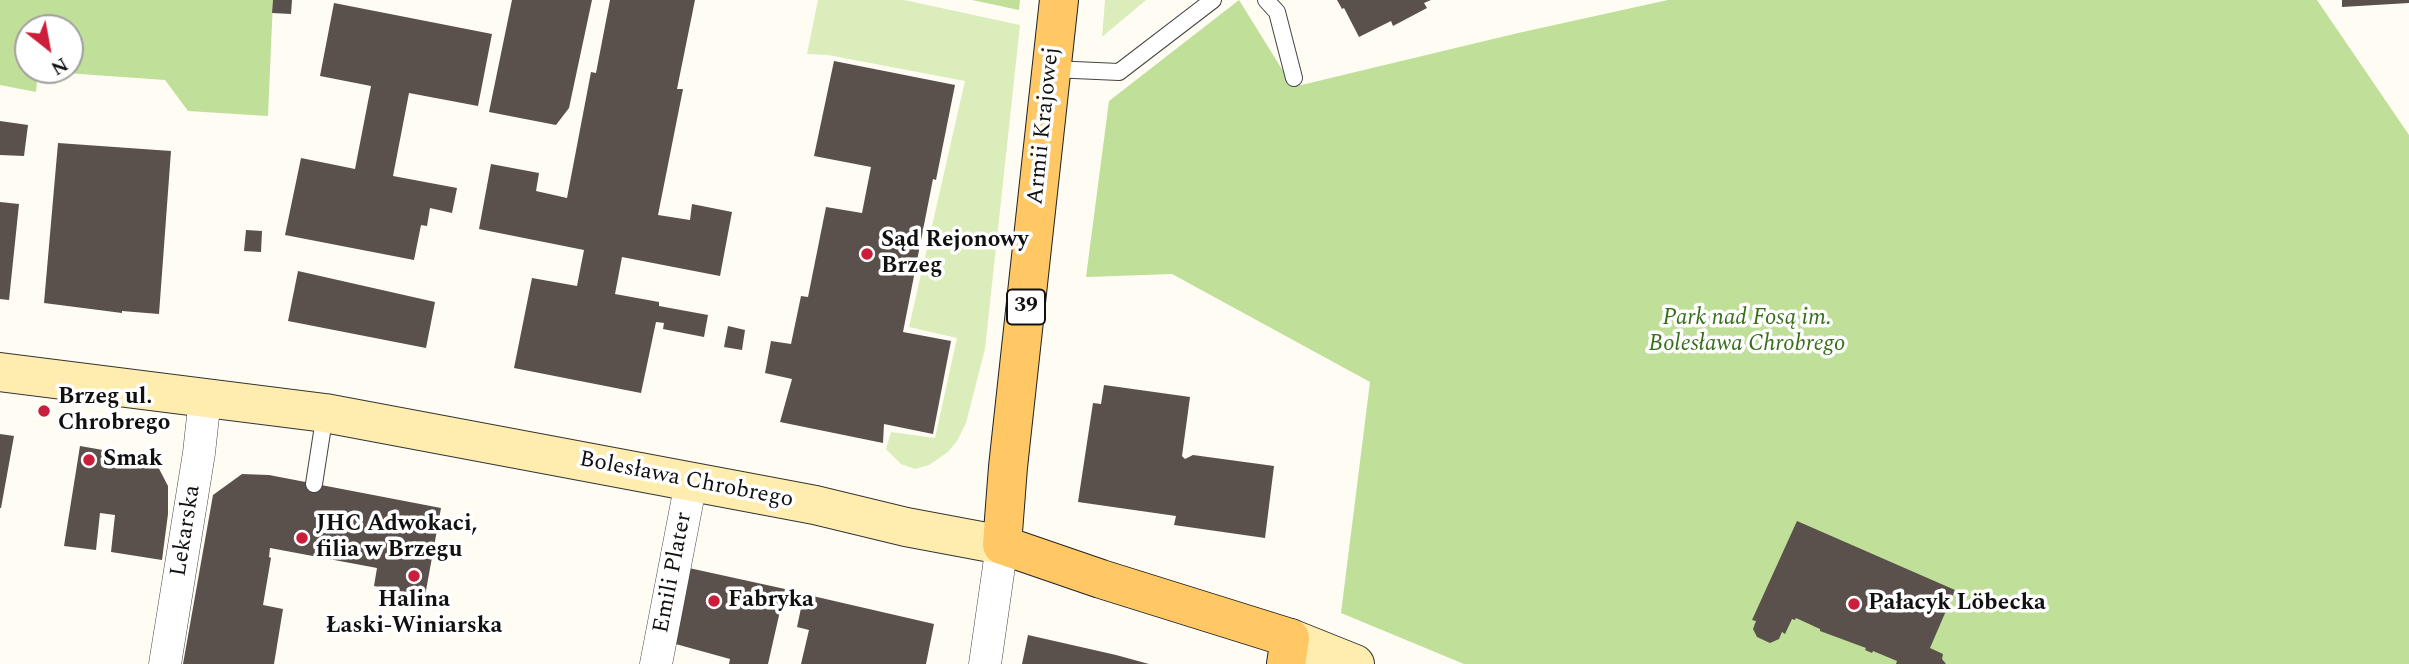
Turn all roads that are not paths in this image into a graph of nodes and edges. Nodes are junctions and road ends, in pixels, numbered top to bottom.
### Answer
1 (1059, 0) edge
2 (1213, 0) edge
3 (1266, 0) edge
4 (1052, 69) junction
5 (1294, 78) dead end
6 (0, 372) edge
7 (205, 398) junction
8 (325, 413) junction
9 (691, 482) junction
10 (314, 484) dead end
11 (1002, 545) junction
12 (1288, 651) edge
13 (165, 664) edge
14 (656, 664) edge
15 (985, 664) edge
16 (1355, 664) edge

1 - 4 main road, Armii Krajowej / 39
2 - 4 lane
3 - 5 lane
4 - 11 main road, Armii Krajowej / 39
6 - 7 main road, Bolesława Chrobrego
7 - 8 main road, Bolesława Chrobrego
7 - 13 street, Lekarska
8 - 9 main road, Bolesława Chrobrego
8 - 10 lane
9 - 11 main road, Bolesława Chrobrego
9 - 14 street, Emili Plater
11 - 12 main road, Bolesława Chrobrego
11 - 15 street
12 - 16 main road, Bolesława Chrobrego

